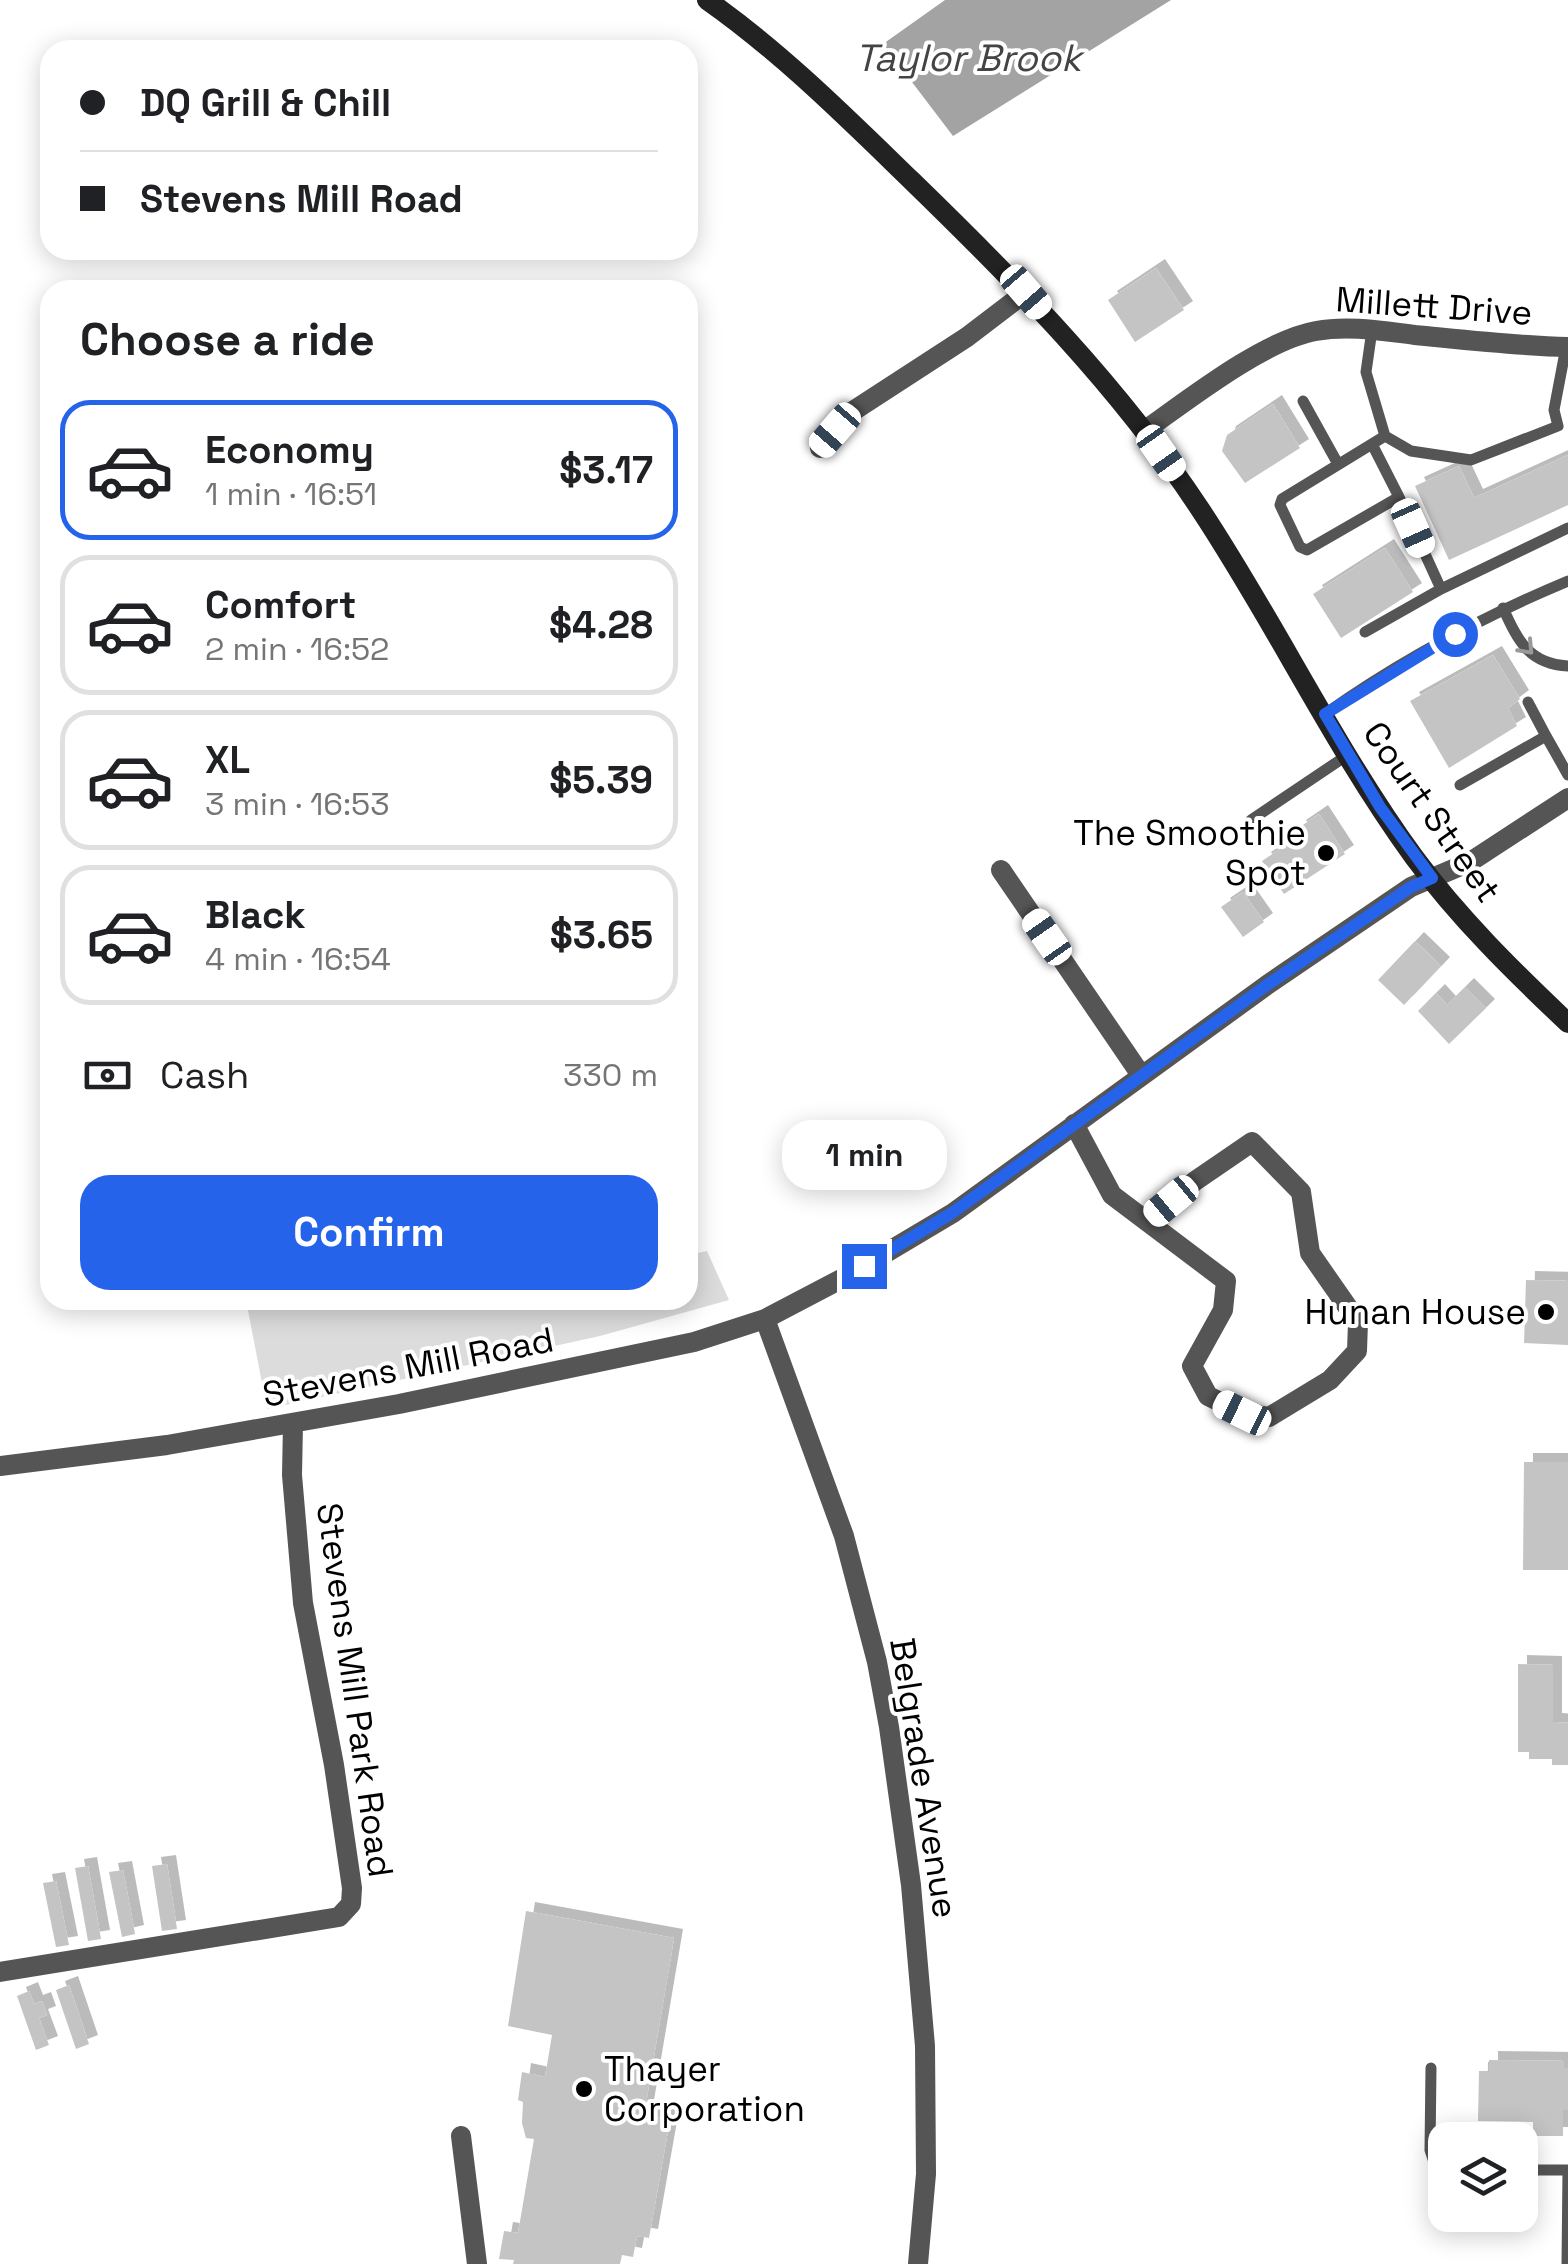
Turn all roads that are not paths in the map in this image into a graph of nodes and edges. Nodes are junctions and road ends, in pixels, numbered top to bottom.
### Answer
1 (707, 0) edge
2 (1026, 292) junction
3 (1372, 330) junction
4 (1567, 347) edge
5 (1302, 401) dead end
6 (1563, 424) edge
7 (1144, 431) junction
8 (1384, 436) junction
9 (1372, 444) junction
10 (820, 448) dead end
11 (1338, 464) junction
12 (1399, 497) junction
13 (1568, 528) edge
14 (1568, 581) edge
15 (1442, 589) junction
16 (1503, 608) junction
17 (1365, 632) dead end
18 (1568, 666) edge
19 (1528, 702) dead end
20 (1325, 714) junction
21 (1546, 736) junction
22 (1349, 754) junction
23 (1568, 774) edge
24 (1460, 785) dead end
25 (1568, 798) edge
26 (1252, 820) dead end
27 (1001, 870) dead end
28 (1432, 878) junction
29 (1568, 1023) edge
30 (1141, 1075) junction
31 (1074, 1124) junction
32 (1148, 1222) junction
33 (764, 1319) junction
34 (293, 1424) junction
35 (0, 1466) edge
36 (0, 1972) edge
37 (1431, 2068) dead end
38 (1430, 2122) edge
39 (460, 2136) dead end
40 (1538, 2170) edge
41 (1567, 2170) edge
42 (1568, 2221) edge
43 (477, 2264) edge
44 (918, 2264) edge
45 (1567, 2264) edge

1 - 2 main road, Court Street
2 - 7 main road, Court Street
2 - 10 street
3 - 4 street, Millett Drive
3 - 7 street, Millett Drive
3 - 8 lane
4 - 6 lane
5 - 11 lane
6 - 8 lane
7 - 20 main road, Court Street
8 - 9 lane
9 - 11 lane
9 - 12 lane
11 - 12 lane
12 - 15 lane
13 - 15 lane
14 - 16 lane
15 - 17 lane
16 -> 18 lane
16 - 20 lane
19 - 21 lane
20 - 22 main road, Court Street
21 - 23 lane
21 - 24 lane
22 - 26 lane
22 - 28 main road, Court Street
25 - 28 street, Stevens Mill Road
27 - 30 street
28 - 29 main road, Court Street
28 - 30 street, Stevens Mill Road
30 - 31 street, Stevens Mill Road
31 - 32 street
31 - 33 street, Stevens Mill Road
32 - 32 street
33 - 34 street, Stevens Mill Road
33 - 44 street, Belgrade Avenue
34 - 35 street, Stevens Mill Road
34 - 36 street, Stevens Mill Park Road
37 - 38 lane
39 - 43 street
40 - 41 lane
41 - 42 lane
42 - 45 lane

